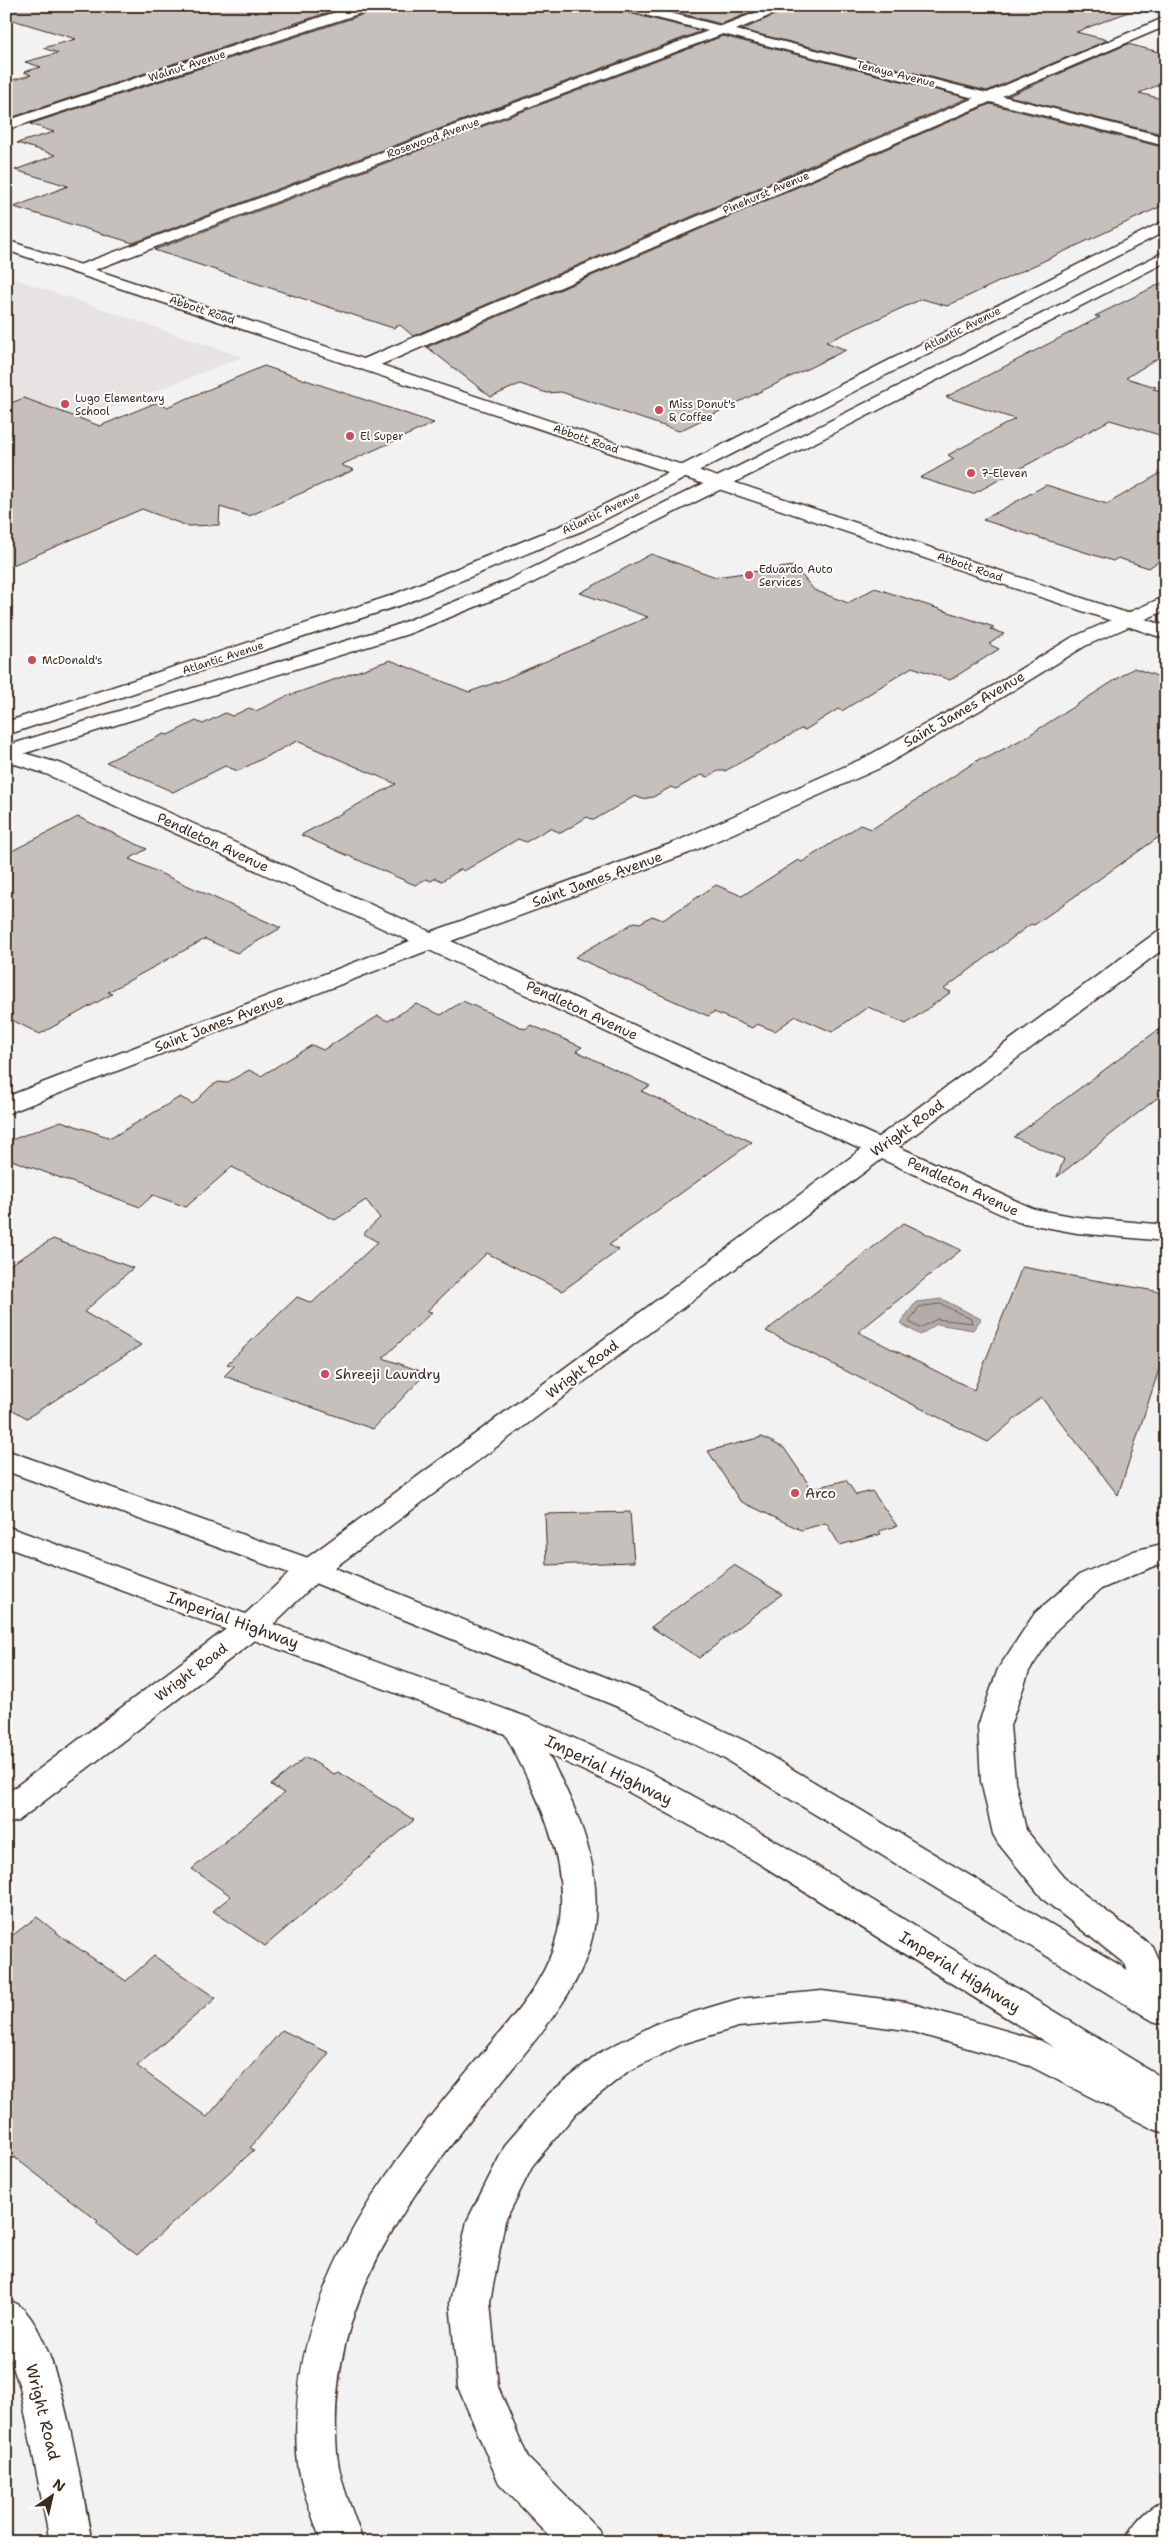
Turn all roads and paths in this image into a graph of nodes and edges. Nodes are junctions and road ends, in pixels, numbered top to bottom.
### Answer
1 (368, 6) edge
2 (626, 6) edge
3 (786, 6) edge
4 (1166, 21) edge
5 (722, 30) junction
6 (989, 98) junction
7 (6, 126) edge
8 (1166, 142) edge
9 (1166, 225) edge
10 (6, 245) edge
11 (1166, 256) edge
12 (80, 270) junction
13 (366, 365) junction
14 (683, 471) junction
15 (718, 483) junction
16 (1166, 602) edge
17 (1129, 621) junction
18 (1166, 633) edge
19 (6, 729) edge
20 (6, 754) edge
21 (1166, 936) edge
22 (430, 941) junction
23 (6, 1106) edge
24 (881, 1147) junction
25 (1166, 1233) edge
26 (6, 1460) edge
27 (6, 1536) edge
28 (1166, 1553) edge
29 (312, 1570) junction
30 (252, 1626) junction
31 (517, 1726) junction
32 (6, 1812) edge
33 (1162, 2009) edge
34 (1166, 2099) edge
35 (1166, 2118) edge
36 (6, 2317) edge
37 (1166, 2519) edge
38 (71, 2542) edge
39 (342, 2542) edge
40 (583, 2542) edge
41 (1145, 2542) edge

1 - 7 main road, Walnut Avenue
2 - 5 main road, Tenaya Avenue
3 - 5 main road, Rosewood Avenue
4 - 6 main road, Pinehurst Avenue
5 - 6 main road, Tenaya Avenue
5 - 12 main road, Rosewood Avenue
6 - 8 main road, Tenaya Avenue
6 - 13 main road, Pinehurst Avenue
9 - 14 main road, Atlantic Avenue
10 - 12 main road, Abbott Road
11 - 15 main road, Atlantic Avenue
12 - 13 main road, Abbott Road
13 - 14 main road, Abbott Road
14 - 15 main road, Abbott Road
14 - 19 main road, Atlantic Avenue
15 - 17 main road, Abbott Road
15 - 20 main road, Atlantic Avenue
16 - 17 main road, Saint James Avenue
17 - 18 main road, Abbott Road
17 - 22 main road, Saint James Avenue
20 - 22 main road, Pendleton Avenue
21 - 24 main road, Wright Road
22 - 23 main road, Saint James Avenue
22 - 24 main road, Pendleton Avenue
24 - 25 main road, Pendleton Avenue
24 - 29 main road, Wright Road
26 - 29 main road
27 - 30 main road, Imperial Highway
28 - 33 main road
29 - 30 main road, Wright Road
29 - 33 main road
30 - 31 main road, Imperial Highway
30 - 32 main road, Wright Road
31 - 34 main road, Imperial Highway
31 - 39 main road
35 - 40 main road
36 - 38 main road, Wright Road
37 - 41 main road

